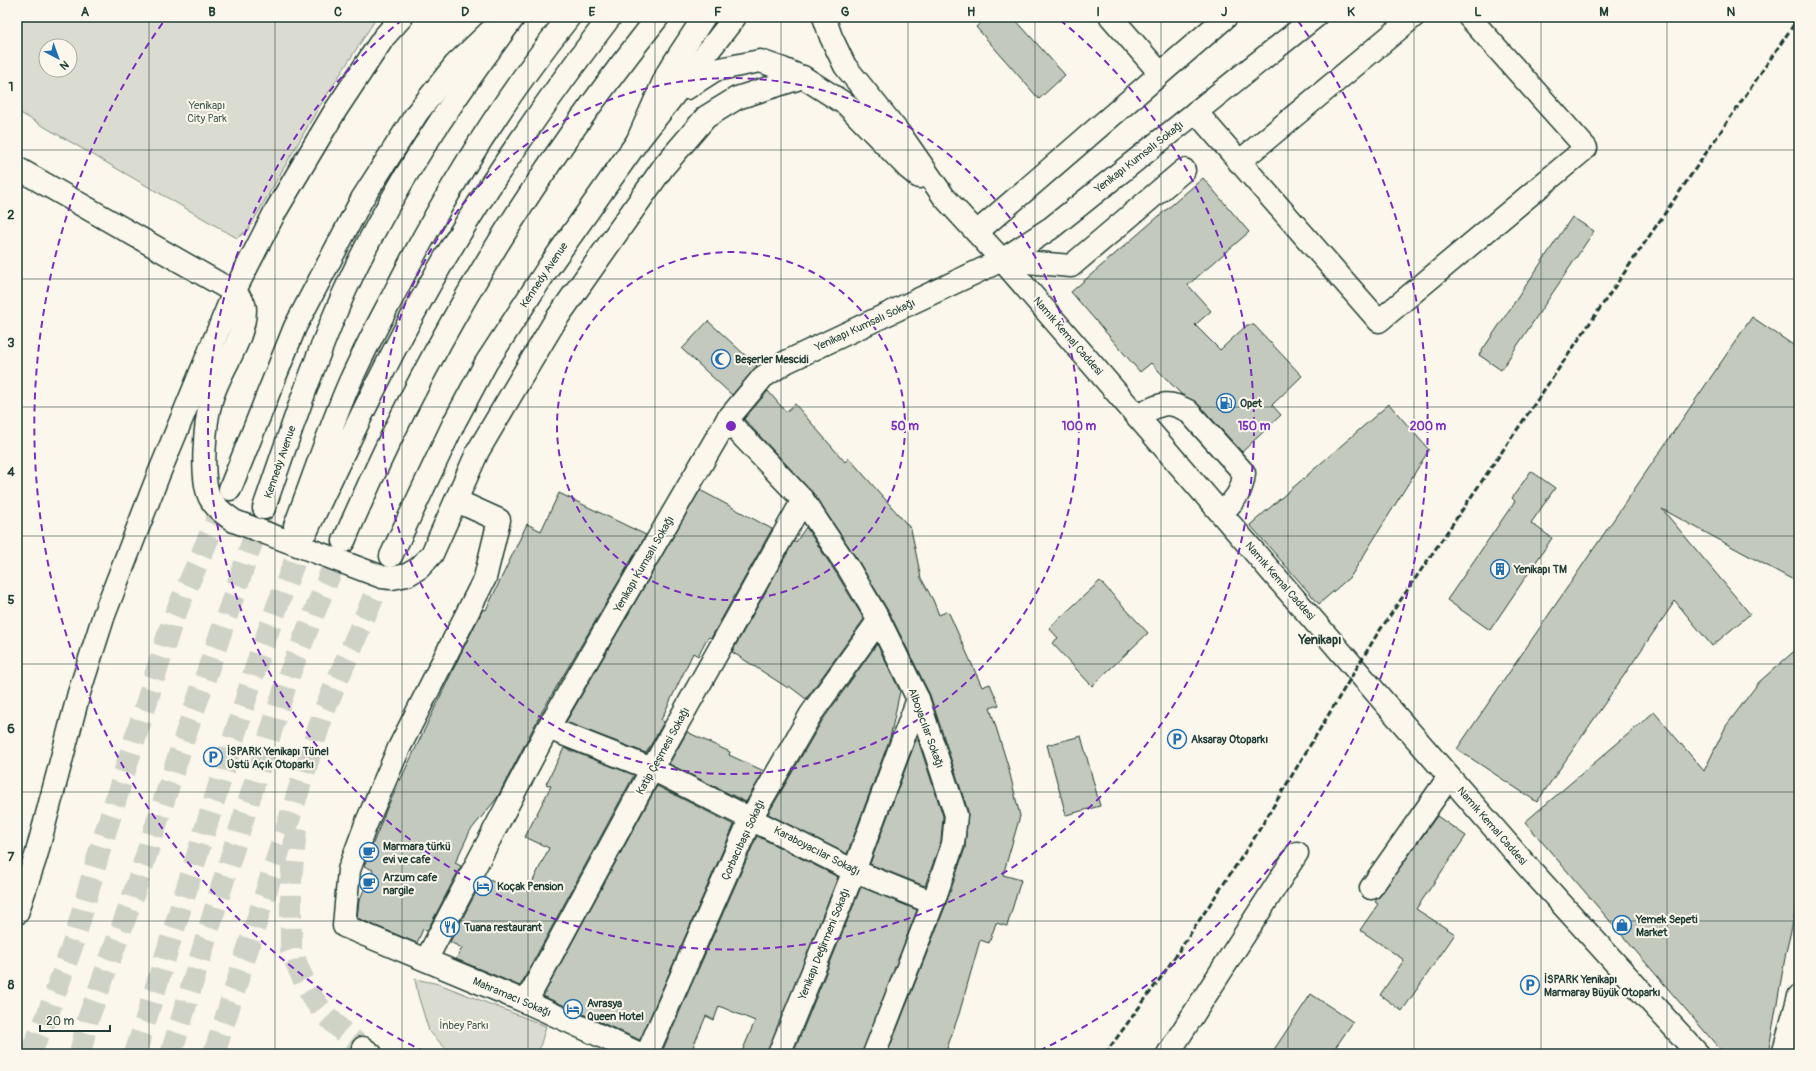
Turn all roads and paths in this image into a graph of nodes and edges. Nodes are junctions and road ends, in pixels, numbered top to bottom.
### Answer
1 (402, 17) edge
2 (505, 17) edge
3 (514, 17) edge
4 (569, 17) edge
5 (610, 17) edge
6 (658, 17) edge
7 (704, 17) edge
8 (735, 17) edge
9 (824, 17) edge
10 (1111, 17) edge
11 (1226, 17) edge
12 (1315, 17) edge
13 (1413, 17) edge
14 (1469, 17) edge
15 (1160, 73) junction
16 (803, 77) junction
17 (672, 97) junction
18 (1196, 112) junction
19 (637, 142) junction
20 (1239, 162) junction
21 (17, 168) edge
22 (1184, 170) dead end
23 (944, 196) junction
24 (977, 232) junction
25 (1002, 260) junction
26 (234, 292) junction
27 (1137, 416) junction
28 (727, 420) junction
29 (230, 489) tunnel mouth
30 (803, 500) junction
31 (456, 501) junction
32 (264, 508) tunnel mouth
33 (1222, 513) junction
34 (344, 541) tunnel mouth
35 (391, 556) tunnel mouth
36 (879, 620) junction
37 (918, 699) junction
38 (548, 728) junction
39 (652, 769) junction
40 (1450, 777) junction
41 (751, 818) junction
42 (1297, 853) dead end
43 (854, 871) junction
44 (1371, 888) dead end
45 (933, 903) junction
46 (17, 913) edge
47 (426, 960) junction
48 (1799, 996) edge
49 (526, 1002) junction
50 (640, 1054) edge
51 (647, 1054) edge
52 (779, 1054) edge
53 (874, 1054) edge
54 (1168, 1054) edge
55 (1698, 1054) edge
56 (1783, 1054) edge

1 - 26 main road
2 - 29 main road
3 - 32 main road, Kennedy Avenue
4 - 5 main road
6 - 34 main road
7 - 19 main road
8 - 17 main road, Kennedy Avenue
9 - 23 main road
10 - 15 main road
11 - 15 main road
12 - 18 main road, Yenikapı Kumsalı Sokağı
13 - 20 main road
14 - 20 main road
15 - 24 main road
16 - 17 main road
16 - 23 main road
16 - 31 main road
17 - 19 main road, Kennedy Avenue
18 - 20 main road
18 - 25 main road, Yenikapı Kumsalı Sokağı
19 - 35 main road, Kennedy Avenue
21 - 26 main road
22 - 25 main road
23 - 24 main road, Namık Kemal Caddesi
24 - 25 main road, Namık Kemal Caddesi
25 - 27 main road, Namık Kemal Caddesi
25 - 28 main road, Yenikapı Kumsalı Sokağı
26 - 31 main road
26 - 46 main road
27 - 33 main road, Namık Kemal Caddesi
27 - 33 main road
28 - 30 main road, Alboyacılar Sokağı
28 - 38 main road, Yenikapı Kumsalı Sokağı
30 - 36 main road, Alboyacılar Sokağı
30 - 39 main road, Katip Çeşmesi Sokağı
31 - 47 main road, Mahramacı Sokağı
33 - 40 main road, Namık Kemal Caddesi
36 - 37 main road, Alboyacılar Sokağı
36 - 41 main road, Çorbacıbaşı Sokağı
37 - 43 main road, Yenikapı Değirmeni Sokağı
37 - 45 main road, Alboyacılar Sokağı
38 - 39 main road, Karaboyacılar Sokağı
38 - 47 main road, Yenikapı Kumsalı Sokağı
39 - 41 main road, Karaboyacılar Sokağı
39 - 49 main road, Katip Çeşmesi Sokağı
40 - 44 main road
40 - 55 main road, Namık Kemal Caddesi
41 - 43 main road, Karaboyacılar Sokağı
41 - 51 main road, Çorbacıbaşı Sokağı
42 - 54 main road
43 - 45 main road, Karaboyacılar Sokağı
43 - 52 main road, Yenikapı Değirmeni Sokağı
45 - 53 main road, Alboyacılar Sokağı
47 - 49 main road, Mahramacı Sokağı
48 - 56 main road
49 - 50 main road, Mahramacı Sokağı

